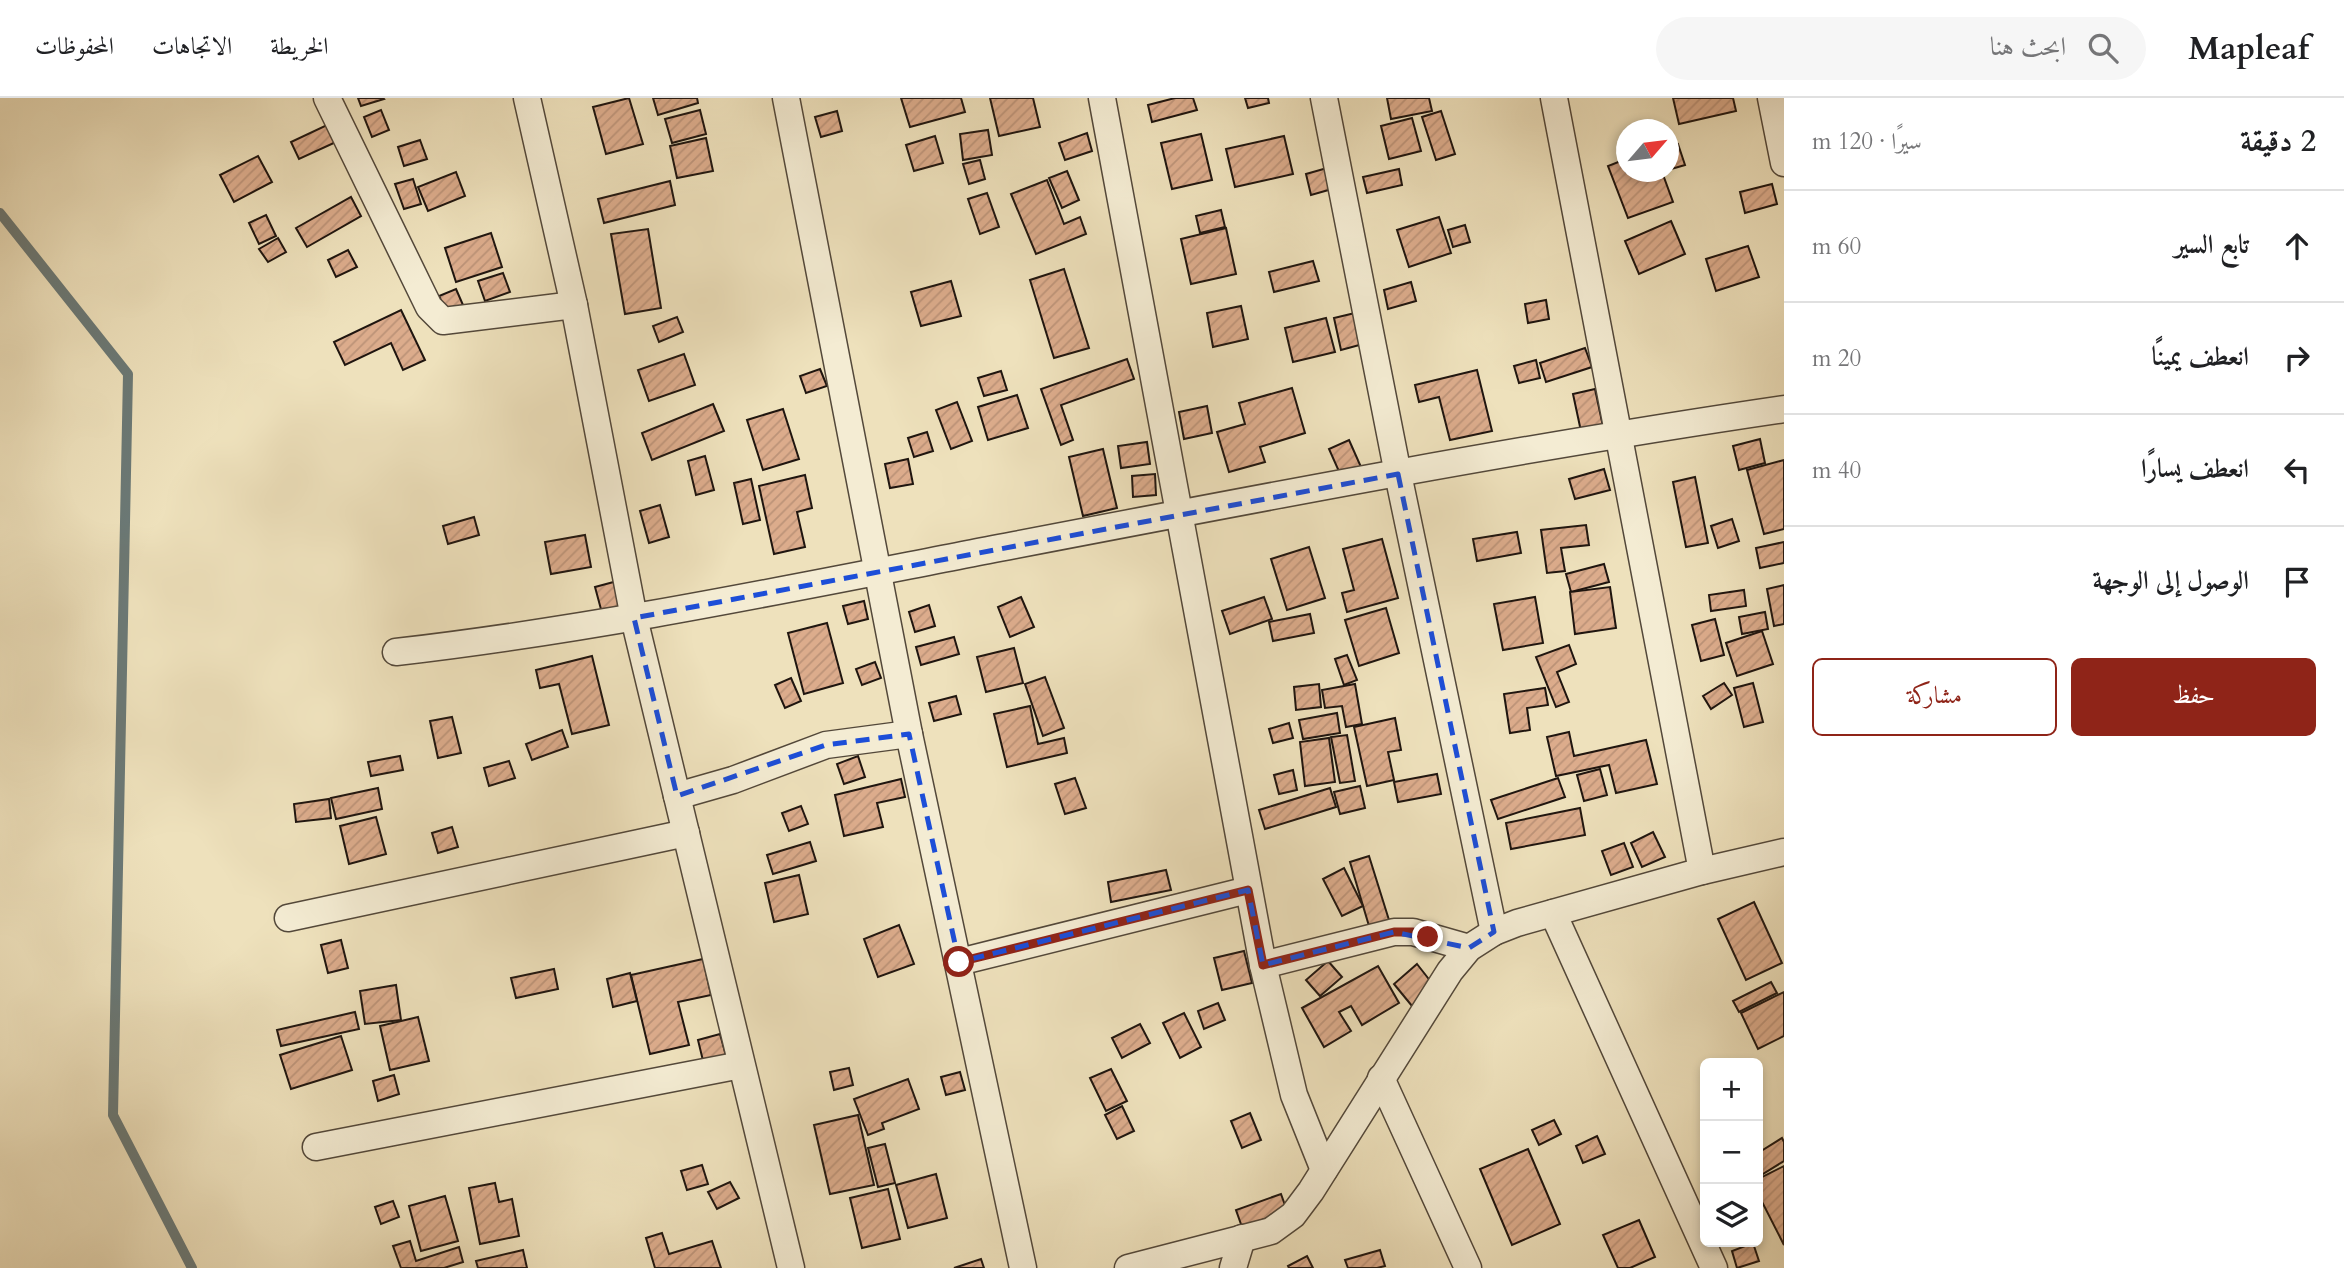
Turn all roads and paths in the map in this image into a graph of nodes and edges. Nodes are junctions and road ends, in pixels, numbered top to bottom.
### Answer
1 (327, 98) edge
2 (527, 98) edge
3 (786, 98) edge
4 (1102, 98) edge
5 (1324, 98) edge
6 (1554, 98) edge
7 (1771, 98) edge
8 (1784, 163) edge
9 (574, 305) junction
10 (1784, 410) edge
11 (1617, 437) junction
12 (1398, 474) junction
13 (1178, 514) junction
14 (878, 572) junction
15 (634, 618) junction
16 (396, 652) dead end
17 (909, 734) junction
18 (677, 796) junction
19 (685, 833) junction
20 (1784, 852) edge
21 (1702, 871) junction
22 (1248, 890) junction
23 (1553, 913) junction
24 (289, 918) dead end
25 (1494, 932) junction
26 (1469, 948) junction
27 (959, 962) junction
28 (1263, 965) junction
29 (741, 1065) junction
30 (1381, 1078) junction
31 (316, 1147) dead end
32 (1324, 1170) junction
33 (1242, 1238) junction
34 (791, 1268) edge
35 (1023, 1268) edge
36 (1128, 1268) edge
37 (1233, 1268) edge
38 (1468, 1268) edge
39 (1713, 1268) edge

1 - 9 street
2 - 9 street
3 - 14 street
4 - 13 street
5 - 12 street
6 - 11 street
7 - 8 street
9 - 15 street
10 - 11 street
11 - 12 street
11 - 21 street
12 - 13 street
12 - 25 street
13 - 14 street
13 - 22 street
14 - 15 street
14 - 17 street
15 - 16 street
15 - 18 street
17 - 18 street
17 - 27 street
18 - 19 street
19 - 24 street
19 - 29 street
20 - 21 street
21 - 23 street
22 - 27 street
22 - 28 street
23 - 25 street
23 - 39 street
25 - 26 street
26 - 28 street
26 - 30 street
27 - 35 street
28 - 32 street
29 - 31 street
29 - 34 street
30 - 32 street
30 - 38 street
32 - 33 street
33 - 36 street
33 - 37 street

